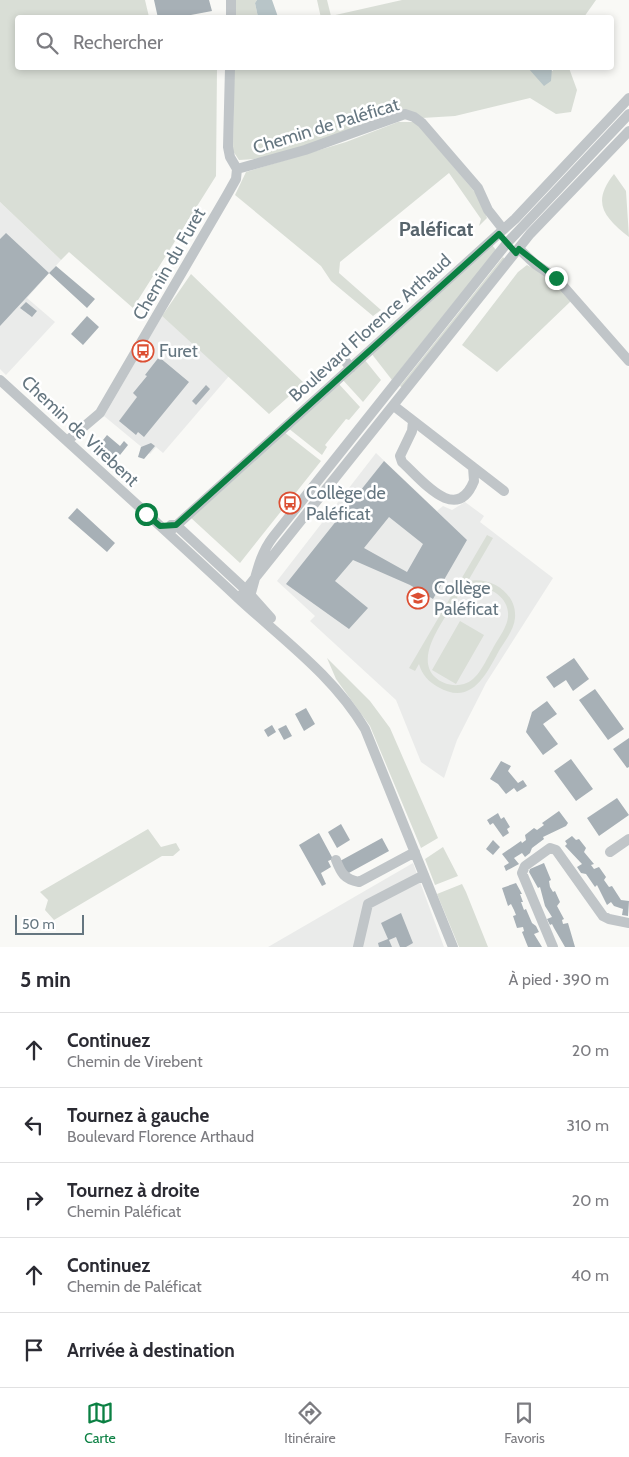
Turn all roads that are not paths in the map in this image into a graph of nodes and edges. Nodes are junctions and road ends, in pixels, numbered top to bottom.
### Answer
1 (231, 0) edge
2 (231, 15) edge
3 (230, 70) edge
4 (629, 98) edge
5 (629, 114) edge
6 (629, 130) edge
7 (236, 169) junction
8 (503, 230) junction
9 (515, 235) junction
10 (507, 243) junction
11 (519, 249) junction
12 (342, 357) dead end
13 (629, 361) edge
14 (351, 368) junction
15 (0, 380) edge
16 (394, 406) junction
17 (413, 421) junction
18 (66, 441) junction
19 (473, 467) junction
20 (504, 491) dead end
21 (176, 525) junction
22 (160, 526) junction
23 (168, 533) junction
24 (257, 576) junction
25 (245, 597) junction
26 (629, 839) edge
27 (414, 852) junction
28 (610, 852) dead end
29 (336, 860) dead end
30 (424, 875) junction
31 (629, 923) edge
32 (358, 947) edge
33 (453, 947) edge
34 (553, 947) edge

1 - 2 street
3 - 7 street, Chemin de Paléficat
4 - 8 street, Boulevard Florence Arthaud
5 - 9 street
6 - 11 street
7 - 8 street, Chemin de Paléficat
7 - 18 street, Chemin du Furet
8 - 9 street
8 - 10 street
8 - 14 street, Boulevard Florence Arthaud
9 - 10 street
9 - 11 street
10 - 11 street
10 - 24 street
11 - 13 street
11 - 16 street
12 - 14 street
14 - 21 street, Boulevard Florence Arthaud
15 - 18 street, Chemin de Virebent
16 - 17 street
16 - 24 street
17 - 19 street
17 - 19 street
18 - 22 street, Chemin de Virebent
19 - 20 street
21 - 22 street
21 - 23 street, Boulevard Florence Arthaud
21 - 25 street, Chemin de Virebent
22 - 23 street, Chemin de Virebent
23 - 25 street, Chemin de Virebent
24 - 25 street
25 - 27 street, Chemin de Virebent
26 - 28 street
27 - 29 street
27 - 30 street, Chemin de Virebent
30 - 32 street
30 - 33 street, Chemin de Virebent
31 - 34 street

